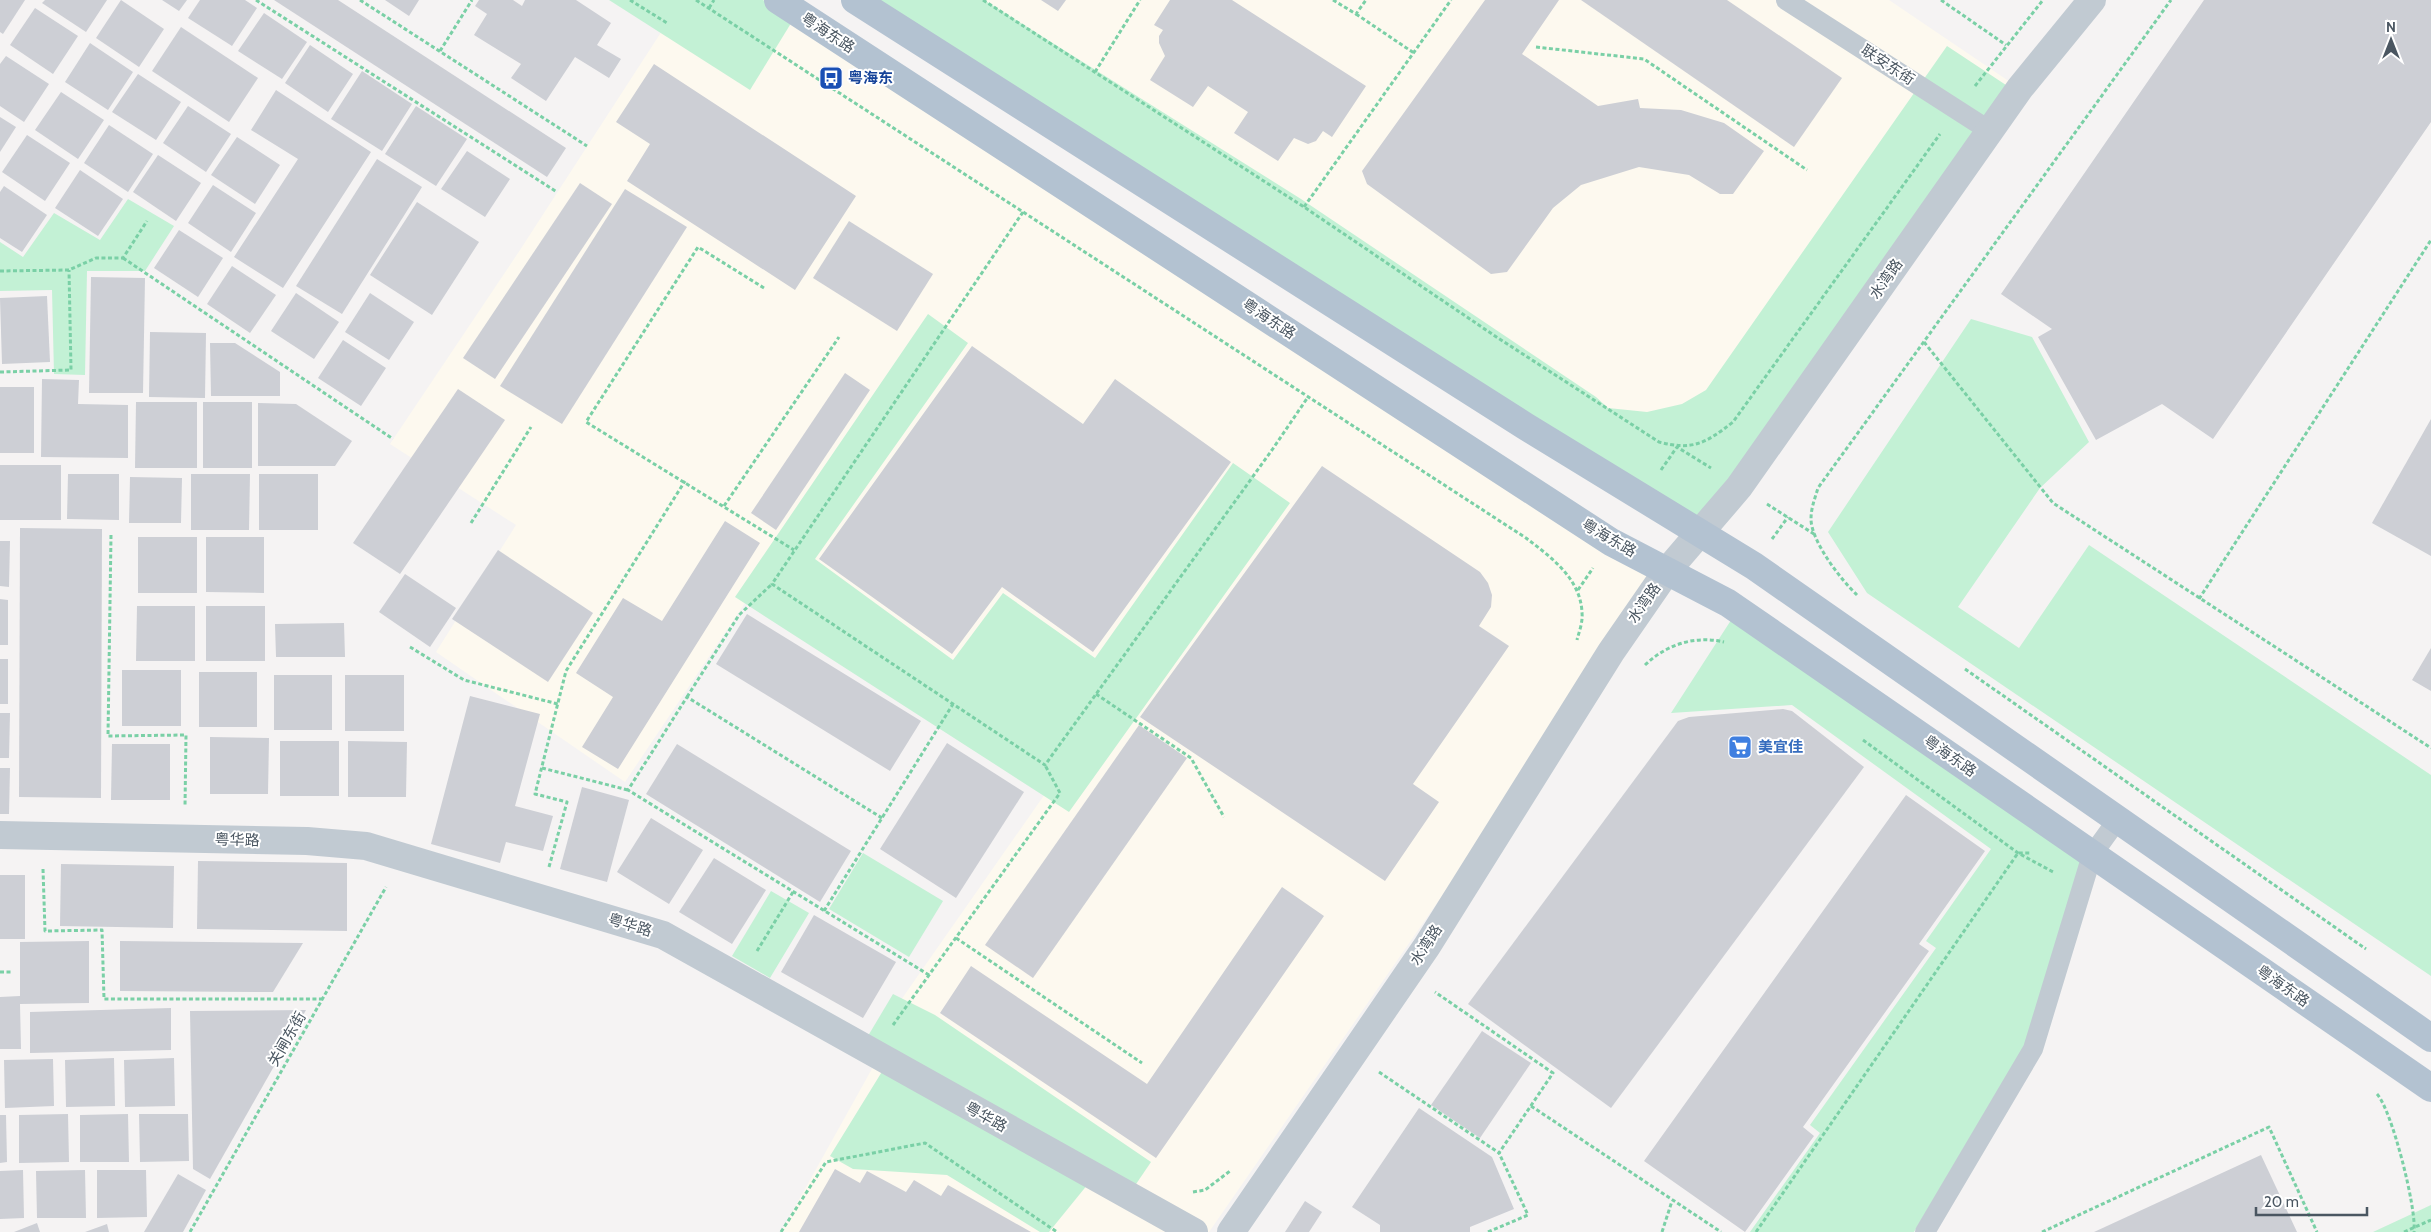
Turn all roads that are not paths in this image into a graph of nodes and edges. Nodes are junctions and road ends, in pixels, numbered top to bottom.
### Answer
1 (778, 0) edge
2 (855, 0) edge
3 (1786, 0) edge
4 (2092, 0) edge
5 (1990, 131) junction
6 (1700, 531) junction
7 (1667, 571) junction
8 (2118, 819) junction
9 (0, 835) edge
10 (2092, 854) junction
11 (2426, 1031) edge
12 (2428, 1091) edge
13 (1194, 1232) edge
14 (1231, 1232) edge
15 (1925, 1232) edge

1 - 7 main road, 粤海东路
2 - 6 main road
3 - 5 lane, 联安东街
4 - 5 street, 水湾路
5 - 6 street, 水湾路
6 - 7 street, 水湾路
6 - 8 main road
7 - 10 main road, 粤海东路
7 - 14 street, 水湾路
8 - 10 lane
8 - 11 main road
9 - 13 street, 粤华路
10 - 12 main road, 粤海东路
10 - 15 lane

